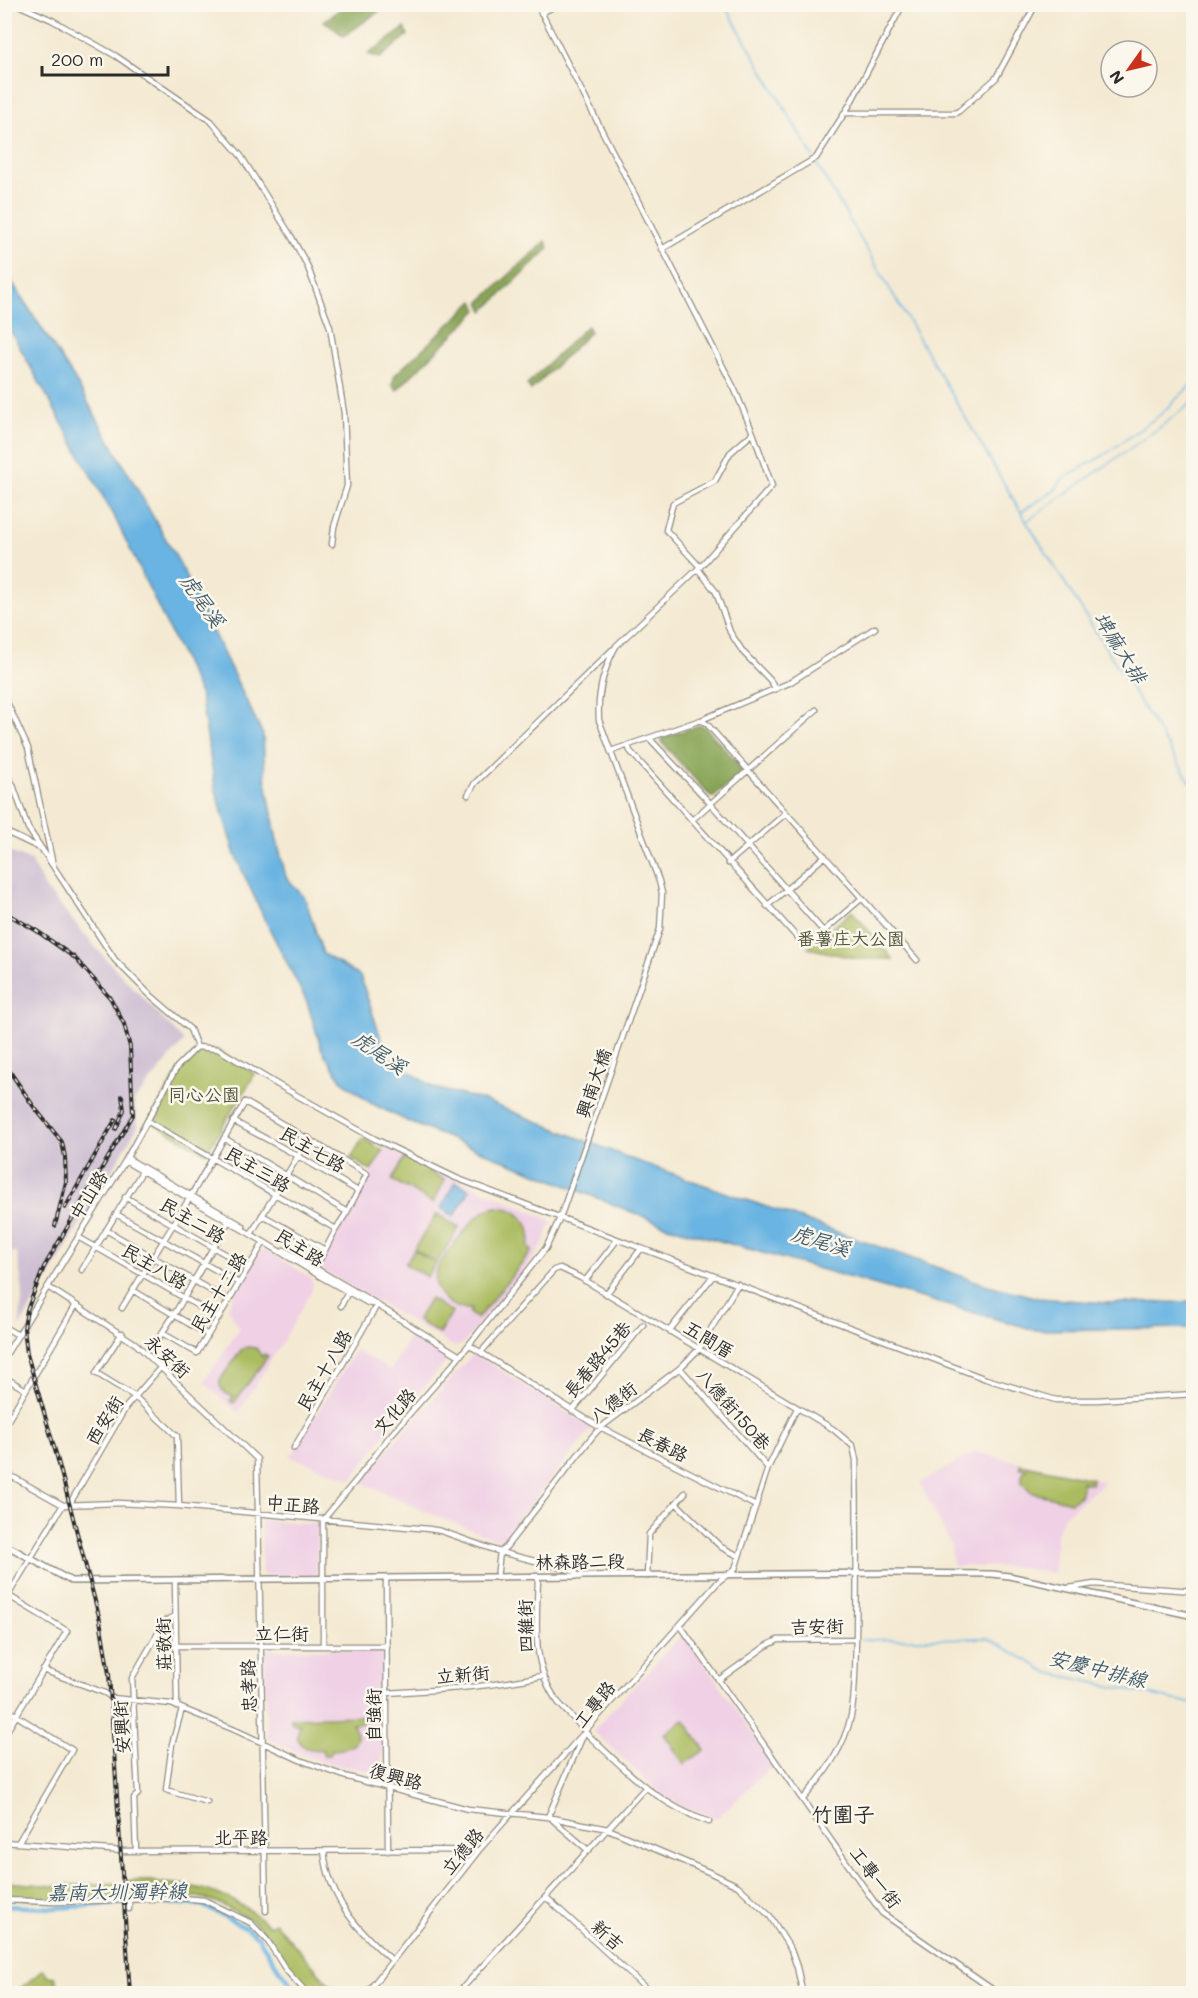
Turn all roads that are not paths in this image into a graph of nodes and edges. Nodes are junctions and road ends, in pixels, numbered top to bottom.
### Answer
1 (16, 4) edge
2 (537, 4) edge
3 (560, 4) edge
4 (903, 4) edge
5 (1035, 4) edge
6 (541, 13) junction
7 (844, 113) junction
8 (662, 249) junction
9 (753, 432) junction
10 (332, 544) dead end
11 (699, 568) junction
12 (875, 628) dead end
13 (616, 646) junction
14 (776, 689) junction
15 (4, 696) edge
16 (816, 710) dead end
17 (701, 720) junction
18 (650, 739) junction
19 (627, 745) junction
20 (611, 751) junction
21 (4, 768) edge
22 (748, 771) junction
23 (468, 795) dead end
24 (710, 803) junction
25 (786, 813) junction
26 (692, 820) junction
27 (4, 831) edge
28 (747, 846) junction
29 (40, 848) junction
30 (825, 856) junction
31 (728, 863) junction
32 (54, 869) junction
33 (787, 889) junction
34 (862, 898) junction
35 (768, 906) junction
36 (824, 932) junction
37 (917, 960) dead end
38 (197, 1047) junction
39 (147, 1121) junction
40 (233, 1121) junction
41 (224, 1138) junction
42 (309, 1138) junction
43 (298, 1155) junction
44 (126, 1159) junction
45 (213, 1159) junction
46 (143, 1170) junction
47 (286, 1175) junction
48 (358, 1191) junction
49 (274, 1194) junction
50 (126, 1197) junction
51 (190, 1198) junction
52 (347, 1212) junction
53 (116, 1214) junction
54 (262, 1215) junction
55 (560, 1218) junction
56 (228, 1222) junction
57 (172, 1224) junction
58 (336, 1229) junction
59 (106, 1230) junction
60 (252, 1233) junction
61 (78, 1238) junction
62 (617, 1240) junction
63 (162, 1241) junction
64 (264, 1242) junction
65 (96, 1247) junction
66 (212, 1248) junction
67 (641, 1249) junction
68 (325, 1250) junction
69 (153, 1257) junction
70 (203, 1264) junction
71 (248, 1267) junction
72 (82, 1270) dead end
73 (314, 1270) junction
74 (142, 1274) junction
75 (713, 1276) junction
76 (193, 1280) junction
77 (585, 1281) junction
78 (239, 1283) junction
79 (738, 1284) junction
80 (48, 1287) junction
81 (349, 1290) junction
82 (134, 1291) junction
83 (606, 1294) junction
84 (183, 1298) junction
85 (229, 1301) junction
86 (76, 1305) junction
87 (377, 1305) junction
88 (340, 1306) dead end
89 (122, 1308) dead end
90 (174, 1315) junction
91 (219, 1318) junction
92 (643, 1325) dead end
93 (4, 1327) edge
94 (669, 1331) junction
95 (122, 1333) junction
96 (162, 1333) junction
97 (18, 1335) junction
98 (208, 1335) junction
99 (158, 1339) dead end
100 (469, 1345) junction
101 (699, 1349) junction
102 (481, 1352) junction
103 (460, 1356) junction
104 (172, 1357) dead end
105 (4, 1358) edge
106 (160, 1367) junction
107 (680, 1368) junction
108 (4, 1377) edge
109 (26, 1390) junction
110 (1194, 1394) edge
111 (134, 1396) junction
112 (796, 1408) junction
113 (572, 1411) junction
114 (5, 1425) edge
115 (600, 1428) junction
116 (294, 1448) dead end
117 (257, 1459) joint
118 (768, 1468) junction
119 (4, 1472) edge
120 (685, 1492) dead end
121 (676, 1503) junction
122 (69, 1505) junction
123 (63, 1506) junction
124 (178, 1506) junction
125 (756, 1506) junction
126 (259, 1515) junction
127 (323, 1520) junction
128 (4, 1544) edge
129 (500, 1552) junction
130 (738, 1556) junction
131 (31, 1559) junction
132 (857, 1574) junction
133 (726, 1575) junction
134 (647, 1576) junction
135 (538, 1577) junction
136 (579, 1577) junction
137 (497, 1578) junction
138 (322, 1579) junction
139 (386, 1579) junction
140 (175, 1580) junction
141 (258, 1580) junction
142 (1066, 1588) junction
143 (1194, 1591) edge
144 (6, 1595) edge
145 (4, 1602) edge
146 (175, 1616) junction
147 (1194, 1616) edge
148 (680, 1625) junction
149 (856, 1639) junction
150 (177, 1647) junction
151 (260, 1647) junction
152 (323, 1647) junction
153 (387, 1647) junction
154 (44, 1670) junction
155 (542, 1676) junction
156 (720, 1679) junction
157 (386, 1693) junction
158 (134, 1701) junction
159 (4, 1708) edge
160 (179, 1708) junction
161 (17, 1716) junction
162 (585, 1731) junction
163 (4, 1736) edge
164 (263, 1743) junction
165 (387, 1787) junction
166 (645, 1788) junction
167 (803, 1799) junction
168 (207, 1802) dead end
169 (511, 1813) junction
170 (548, 1817) junction
171 (710, 1822) dead end
172 (608, 1830) junction
173 (4, 1842) edge
174 (18, 1843) junction
175 (479, 1850) junction
176 (136, 1851) junction
177 (265, 1851) junction
178 (324, 1851) junction
179 (388, 1851) junction
180 (589, 1851) junction
181 (546, 1897) junction
182 (129, 1899) junction
183 (4, 1900) edge
184 (129, 1908) dead end
185 (266, 1911) dead end
186 (392, 1960) junction
187 (308, 1994) edge
188 (366, 1994) edge
189 (458, 1994) edge
190 (652, 1994) edge
191 (803, 1994) edge
192 (999, 1994) edge

1 - 10 street
2 - 6 street
3 - 6 street
4 - 7 street
5 - 7 street
6 - 8 street
7 - 8 street
8 - 9 street
9 - 11 street
9 - 11 street
11 - 13 street
11 - 14 street
12 - 14 street
13 - 20 street, 興南大橋
13 - 23 street
14 - 17 street
15 - 32 street
16 - 22 street
17 - 18 street
17 - 22 street
18 - 19 street
18 - 24 street
19 - 20 street
19 - 26 street
20 - 55 street, 興南大橋
21 - 29 street
22 - 24 street
22 - 25 street
24 - 26 street
24 - 28 street
25 - 28 street
25 - 30 street
26 - 31 street
27 - 29 street
28 - 31 street
28 - 33 street
29 - 32 street
30 - 33 street
30 - 34 street
31 - 35 street
32 - 38 street
33 - 35 street
33 - 36 street
34 - 36 street
34 - 37 street
35 - 36 street
38 - 39 street, 中山路
38 - 55 street
39 - 44 street, 中山路
39 - 45 street, 民主三路
40 - 41 street
40 - 42 street
40 - 43 street, 民主七路
41 - 45 street
41 - 47 street
42 - 43 street
42 - 48 street
43 - 47 street
43 - 48 street, 民主七路
44 - 46 street, 民主路
44 - 61 street, 中山路
45 - 49 street, 民主三路
45 - 51 street
46 - 50 street
46 - 51 street, 民主路
47 - 49 street
47 - 52 street
48 - 52 street, 民主七路
49 - 54 street
49 - 58 street, 民主三路
50 - 53 street
50 - 57 street, 民主二路
51 - 56 street, 民主路
51 - 57 street
51 - 60 street
52 - 58 street, 民主七路
53 - 59 street
53 - 63 street
54 - 60 street
54 - 68 street
55 - 62 street
55 - 100 street, 文化路
56 - 60 street, 民主路
56 - 66 street
57 - 63 street
57 - 66 street, 民主二路
58 - 68 street
59 - 65 street
59 - 69 street
60 - 64 street, 民主路
60 - 73 street
61 - 65 street, 民主八路
61 - 80 street, 中山路
62 - 67 street
62 - 77 street
63 - 69 street
63 - 70 street
64 - 71 street, 民主十二路
64 - 73 street, 民主路
65 - 72 street
65 - 74 street, 民主八路
66 - 70 street
66 - 71 street, 民主二路
67 - 75 street
67 - 83 street
68 - 73 street
69 - 74 street
69 - 76 street
70 - 76 street
70 - 78 street
71 - 78 street, 民主十二路
73 - 81 street, 民主路
74 - 82 street
74 - 84 street, 民主八路
75 - 79 street
75 - 94 street
76 - 84 street
76 - 85 street
77 - 83 street
77 - 102 street
78 - 85 street, 民主十二路
79 - 101 street, 八德街
79 - 110 street
80 - 86 street, 永安街
80 - 97 street, 中山路
81 - 87 street, 民主路
81 - 88 street
82 - 89 street
82 - 90 street
83 - 94 street, 五間厝
84 - 90 street
84 - 91 street, 民主八路
85 - 91 street, 民主十二路
86 - 95 street, 永安街
86 - 109 street
87 - 103 street, 民主路
87 - 116 street, 民主十八路
90 - 96 street
90 - 98 street
91 - 98 street, 民主十二路
92 - 113 street, 長春路45巷
93 - 97 street
94 - 101 street, 五間厝
95 - 106 street, 永安街
95 - 111 street
96 - 98 street, 民主十二路
96 - 99 street
97 - 105 street, 中山路
100 - 102 street, 長春路
100 - 103 street, 文化路
101 - 107 street, 八德街
101 - 112 street, 五間厝
102 - 113 street, 長春路
103 - 127 street, 文化路
104 - 106 street, 西安街
106 - 111 street, 西安街
106 - 117 street, 永安街
107 - 115 street, 八德街
107 - 118 street, 八德街150巷
108 - 109 street
109 - 114 street
111 - 122 street, 西安街
111 - 124 street
112 - 118 street, 工專路
112 - 132 street, 五間厝
113 - 115 street, 長春路
115 - 125 street, 長春路
115 - 129 street, 八德街
117 - 126 street, 忠孝路
118 - 125 street, 工專路
119 - 123 street
120 - 121 street
121 - 130 street
121 - 134 street
122 - 123 street, 中正路
122 - 124 street, 中正路
123 - 131 street
124 - 126 street, 中正路
125 - 130 street, 工專路
126 - 127 street, 中正路
126 - 141 street, 忠孝路
127 - 129 street, 中正路
127 - 138 street
128 - 131 main road, 林森路二段
129 - 136 street, 中正路
129 - 137 street
130 - 133 street, 工專路
131 - 140 main road, 林森路二段
131 - 144 street
132 - 133 main road, 林森路二段
132 - 142 main road, 林森路二段
132 - 149 street
133 - 134 main road, 林森路二段
133 - 148 street, 工專路
134 - 136 main road, 林森路二段
135 - 136 main road, 林森路二段
135 - 137 main road, 林森路二段
135 - 155 street, 四維街
137 - 139 main road, 林森路二段
138 - 139 main road, 林森路二段
138 - 141 main road, 林森路二段
138 - 152 street
139 - 153 street, 自強街
140 - 141 main road, 林森路二段
140 - 146 street, 莊敬街
141 - 151 street, 忠孝路
142 - 143 street
142 - 147 main road, 林森路二段
144 - 145 street
144 - 154 street
146 - 150 street, 莊敬街
146 - 158 street, 安興街
148 - 156 street, 工專一街
148 - 162 street, 工專路
149 - 156 street, 吉安街
149 - 167 street
150 - 151 street, 立仁街
150 - 160 street, 莊敬街
151 - 152 street, 立仁街
151 - 164 street, 忠孝路
152 - 153 street, 立仁街
153 - 157 street, 自強街
154 - 158 street, 復興路
154 - 161 street
155 - 157 street, 立新街
155 - 162 street, 四維街
156 - 167 street, 工專一街
157 - 165 street, 自強街
158 - 160 street, 復興路
158 - 176 street, 安興街
159 - 161 street
160 - 164 street, 復興路
160 - 168 street, 莊敬街
161 - 163 street
161 - 174 street
162 - 166 street, 四維街
162 - 169 street, 立德路
162 - 170 street, 工專路
164 - 165 street, 復興路
164 - 177 street, 忠孝路
165 - 169 street, 復興路
165 - 179 street, 自強街
166 - 171 street, 四維街
166 - 172 street
167 - 192 street, 工專一街
169 - 170 street, 復興路
169 - 175 street, 立德路
170 - 172 street, 復興路
170 - 180 street
172 - 180 street
172 - 191 street, 復興路
173 - 174 street, 北平路
174 - 176 street, 北平路
175 - 179 street, 北平路
175 - 186 street, 立德路
176 - 177 street, 北平路
177 - 178 street, 北平路
177 - 185 street, 忠孝路
178 - 179 street, 北平路
178 - 186 street
180 - 181 street
181 - 189 street
181 - 190 street, 新吉
182 - 183 street
182 - 184 street
182 - 187 street
186 - 188 street, 立德路

